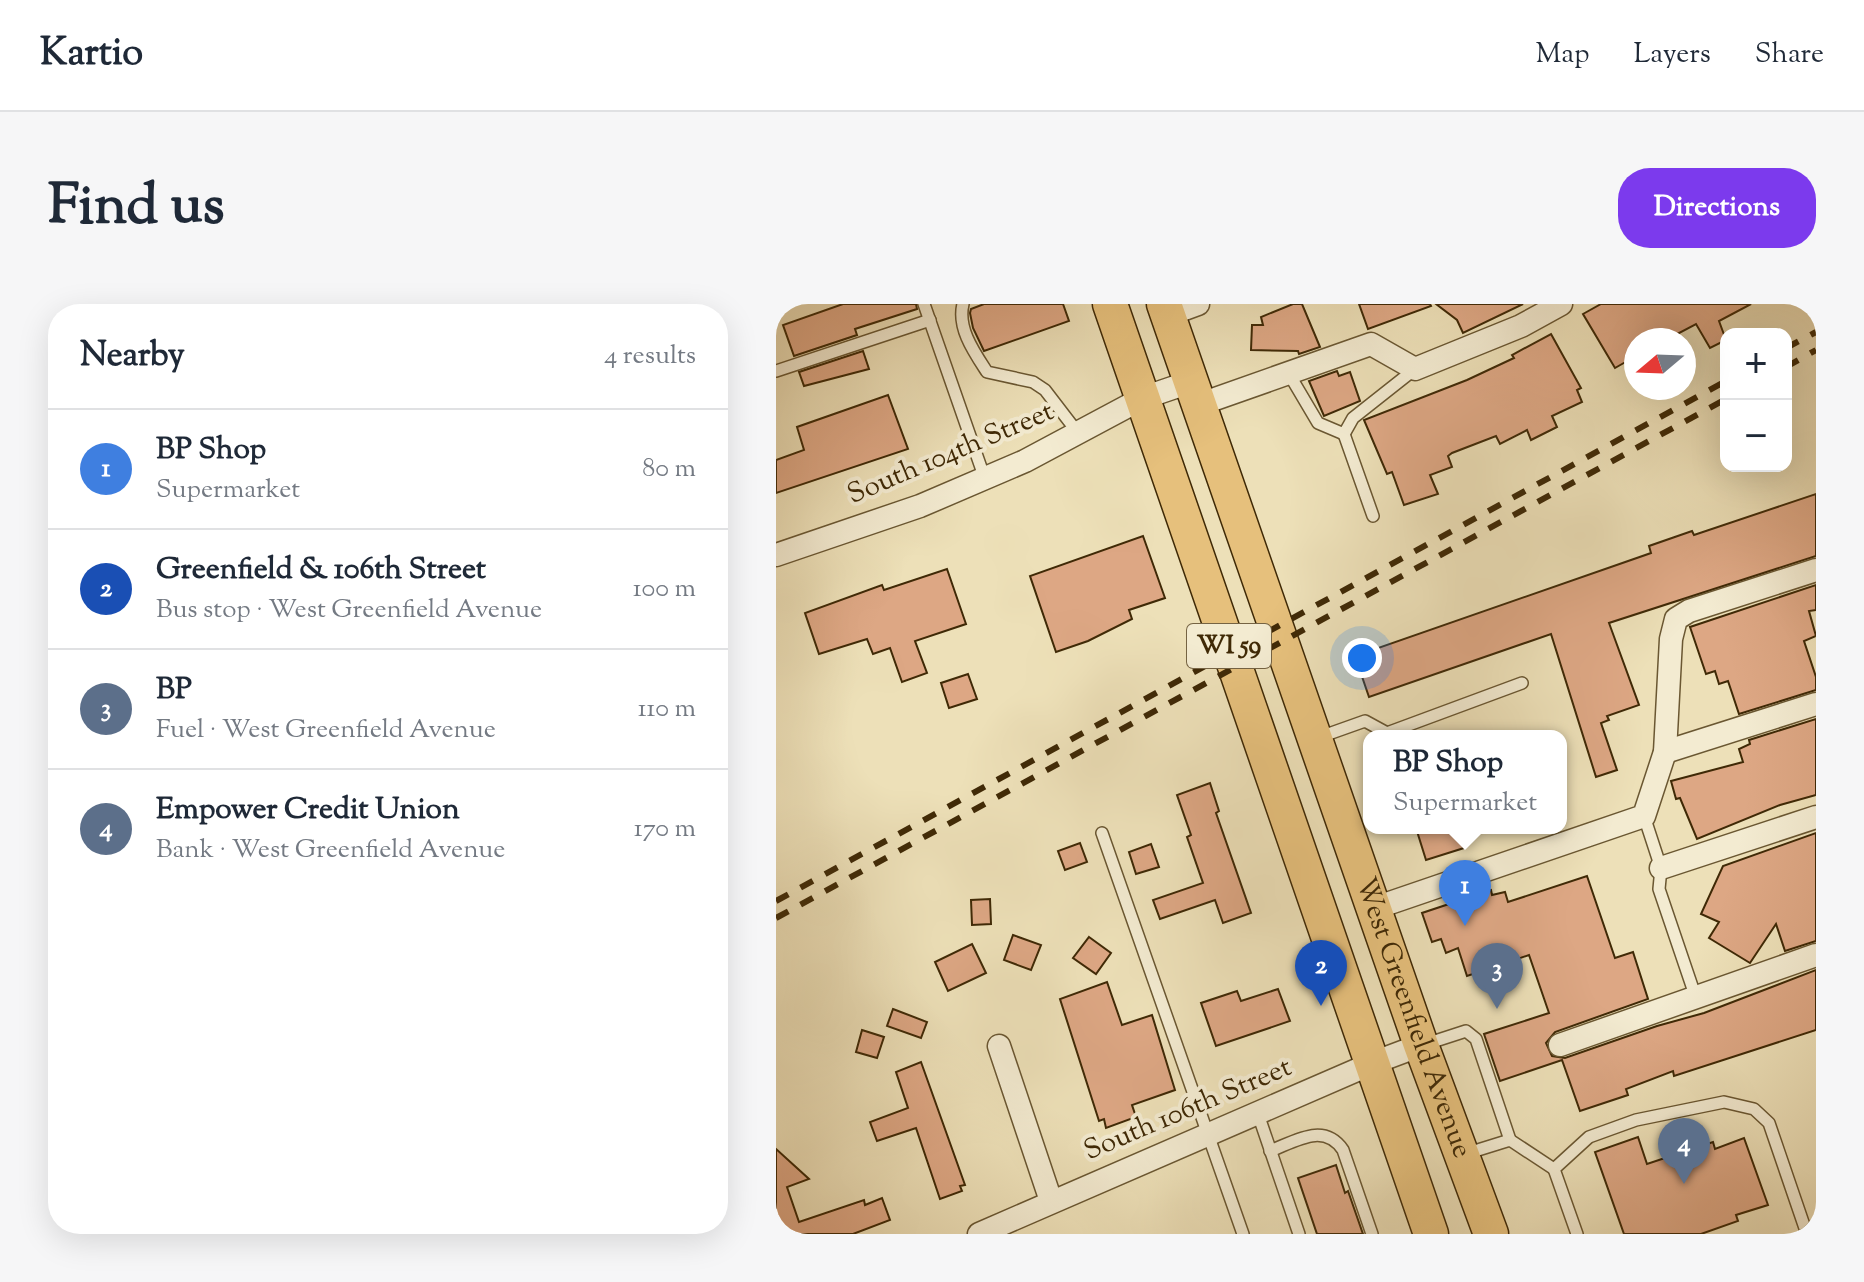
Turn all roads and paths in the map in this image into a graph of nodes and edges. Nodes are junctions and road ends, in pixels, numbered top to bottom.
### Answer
1 (924, 304) edge
2 (963, 304) edge
3 (1110, 304) edge
4 (1561, 304) edge
5 (1176, 308) edge
6 (930, 320) junction
7 (1415, 369) junction
8 (776, 371) edge
9 (1289, 374) junction
10 (1194, 393) junction
11 (1143, 398) junction
12 (1078, 433) junction
13 (1344, 434) junction
14 (985, 479) junction
15 (1373, 516) dead end
16 (776, 555) edge
17 (1816, 570) edge
18 (1522, 683) dead end
19 (1816, 704) edge
20 (1382, 730) edge
21 (1395, 730) edge
22 (1316, 738) junction
23 (1665, 752) junction
24 (1644, 816) junction
25 (1816, 817) edge
26 (1102, 833) dead end
27 (1661, 868) junction
28 (1375, 908) junction
29 (1816, 955) edge
30 (1696, 998) junction
31 (1421, 1045) junction
32 (1560, 1045) dead end
33 (999, 1046) dead end
34 (1373, 1063) junction
35 (1258, 1114) junction
36 (1209, 1135) junction
37 (1510, 1140) junction
38 (1270, 1151) junction
39 (1463, 1155) junction
40 (1554, 1169) junction
41 (1051, 1201) junction
42 (979, 1234) edge
43 (1243, 1234) edge
44 (1299, 1234) edge
45 (1372, 1234) edge
46 (1431, 1234) edge
47 (1491, 1234) edge
48 (1577, 1234) edge
49 (1807, 1234) edge

1 - 6 lane
2 - 12 lane
3 - 11 main road, West Greenfield Avenue / WI 59
4 - 7 street
5 - 10 main road, West Greenfield Avenue / WI 59
6 - 8 lane
6 - 14 lane
7 - 9 street, South 104th Street
7 - 13 lane
9 - 10 street, South 104th Street
9 - 13 lane
10 - 11 street, South 104th Street
10 - 22 main road, West Greenfield Avenue / WI 59
11 - 12 street, South 104th Street
11 - 34 main road, West Greenfield Avenue / WI 59
12 - 14 street, South 104th Street
13 - 15 lane
14 - 16 street, South 104th Street
17 - 23 street
18 - 21 lane
19 - 23 street
20 - 22 lane
22 - 28 main road, West Greenfield Avenue / WI 59
23 - 24 street
24 - 27 lane
24 - 28 street
25 - 27 street
26 - 36 lane
27 - 30 lane
28 - 31 main road, West Greenfield Avenue / WI 59
29 - 30 street
30 - 32 street
31 - 34 street, South 106th Street
31 - 37 lane
31 - 39 main road, West Greenfield Avenue / WI 59
33 - 41 street
34 - 35 street, South 106th Street
34 - 46 main road, West Greenfield Avenue / WI 59
35 - 36 street, South 106th Street
35 - 38 lane
36 - 41 street, South 106th Street
36 - 43 lane
37 - 39 lane
37 - 40 lane
38 - 44 lane
38 - 45 lane
39 - 47 main road, West Greenfield Avenue / WI 59
40 - 48 lane
40 - 49 lane
41 - 42 street, South 106th Street

